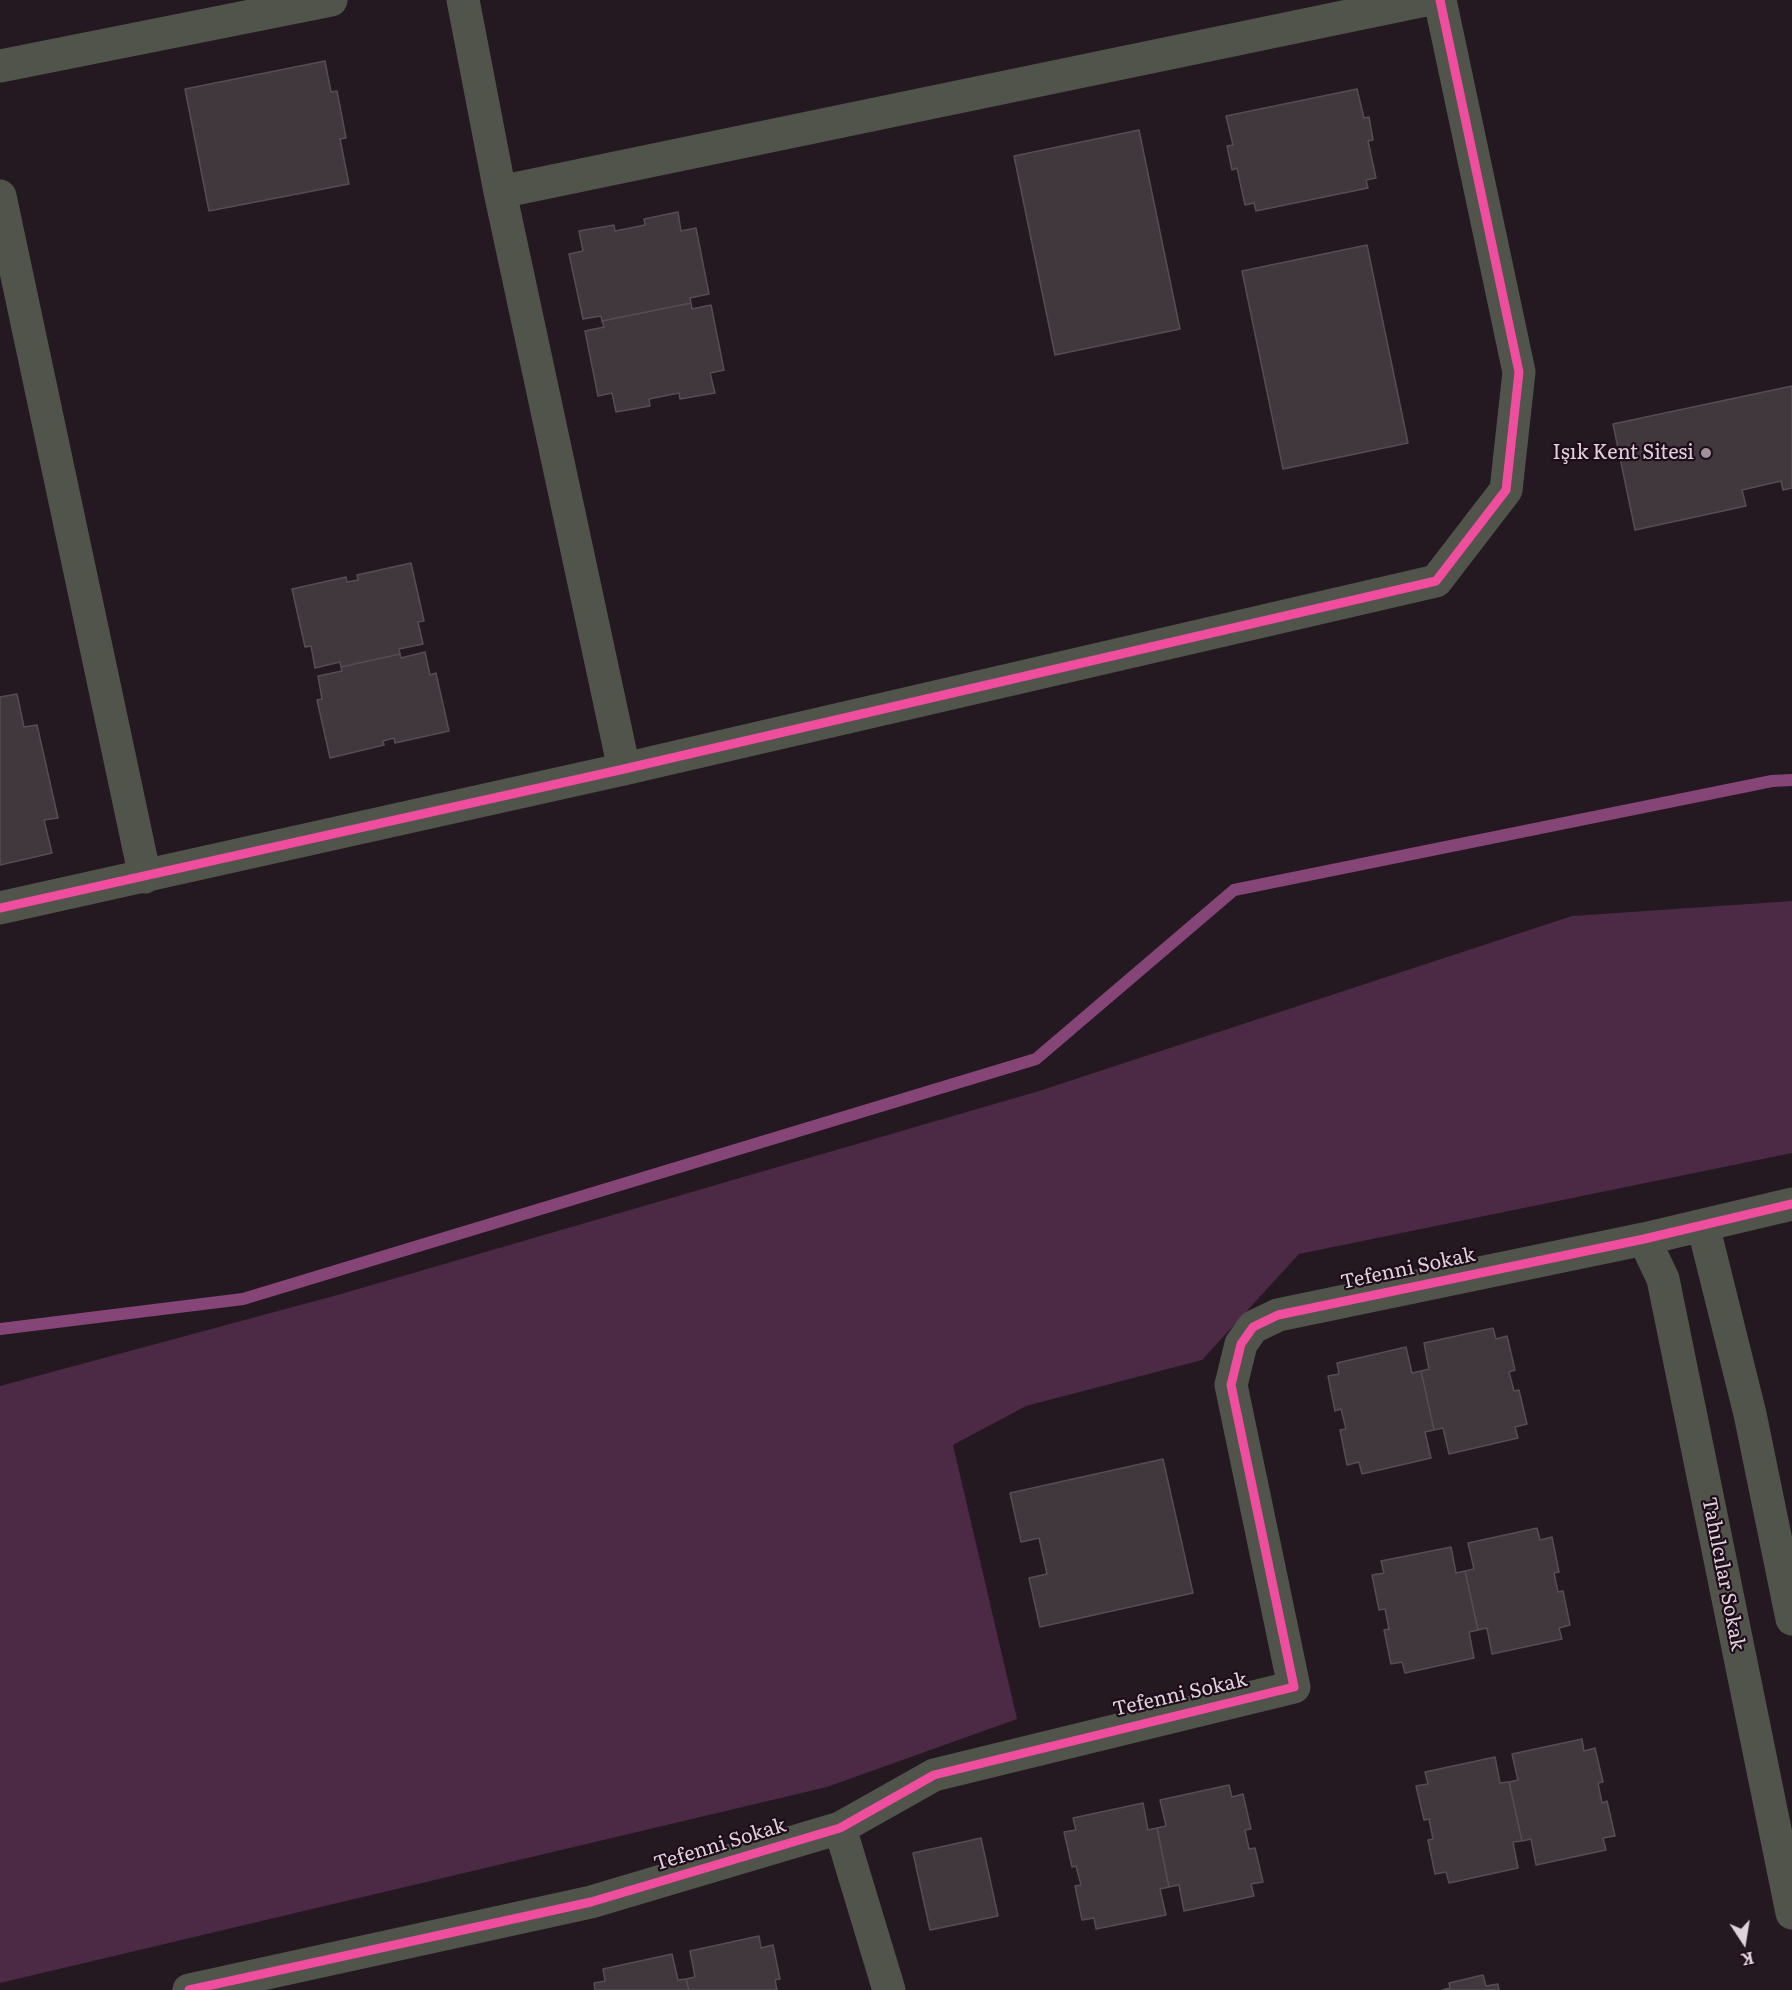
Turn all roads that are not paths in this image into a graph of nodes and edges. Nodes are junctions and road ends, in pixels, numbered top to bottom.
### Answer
1 (332, 0) edge
2 (463, 0) edge
3 (1425, 0) edge
4 (1440, 0) edge
5 (0, 66) edge
6 (500, 192) junction
7 (0, 196) edge
8 (624, 769) junction
9 (145, 877) junction
10 (0, 908) edge
11 (1792, 1204) edge
12 (1703, 1225) junction
13 (1644, 1239) junction
14 (1792, 1619) edge
15 (840, 1828) junction
16 (1792, 1913) edge
17 (189, 1990) edge
18 (889, 1990) edge

1 - 5 street
2 - 6 street
3 - 6 street
4 - 8 street
6 - 8 street
7 - 9 street
8 - 9 street
9 - 10 street
11 - 12 street, Tefenni Sokak
12 - 13 street, Tefenni Sokak
12 - 14 street
13 - 15 street, Tefenni Sokak
13 - 16 street, Tahılcılar Sokak
15 - 17 street, Tefenni Sokak
15 - 18 street

